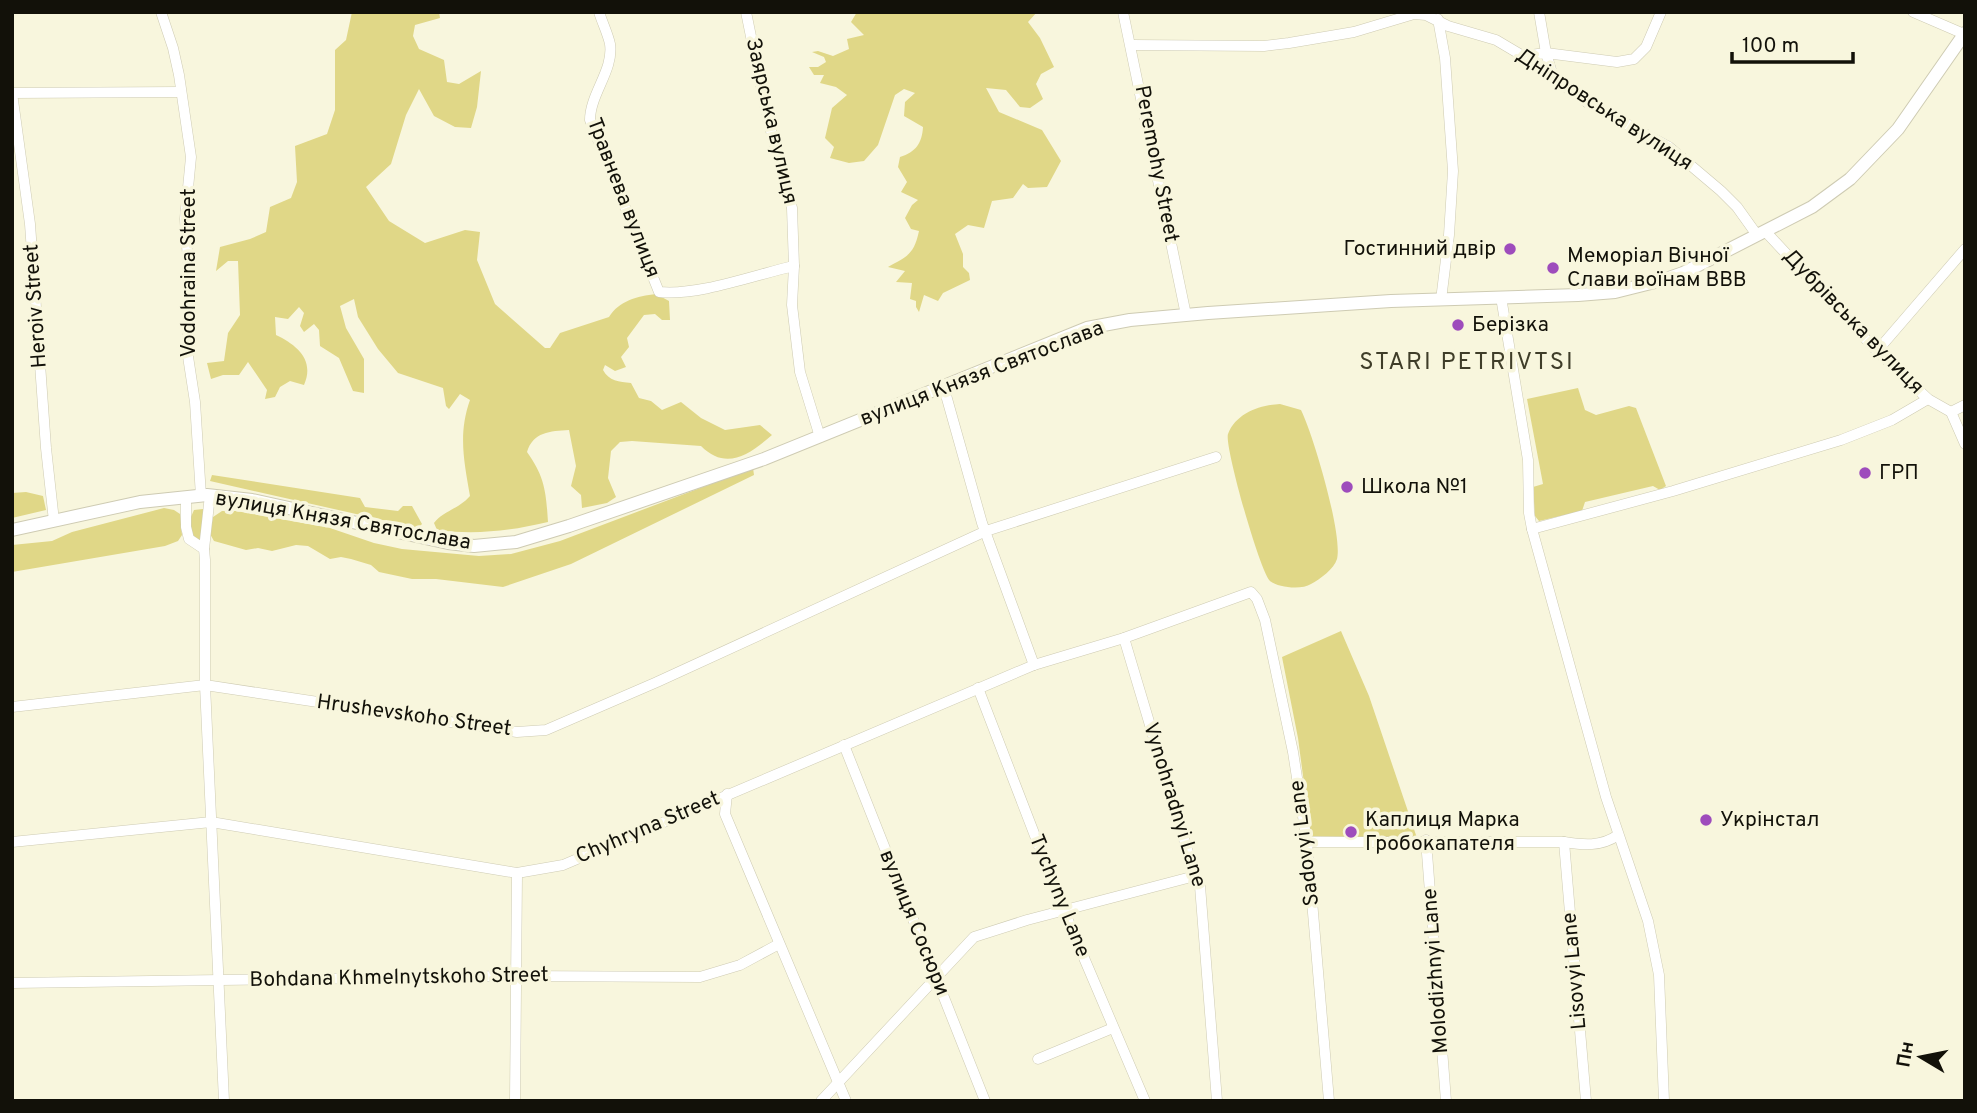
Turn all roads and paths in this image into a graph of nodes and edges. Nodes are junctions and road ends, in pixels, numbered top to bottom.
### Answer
1 (161, 12) edge
2 (599, 12) edge
3 (746, 12) edge
4 (1123, 12) edge
5 (1539, 12) edge
6 (1661, 12) edge
7 (1913, 12) edge
8 (1437, 17) edge
9 (1964, 34) edge
10 (1132, 45) junction
11 (1546, 53) junction
12 (1523, 56) junction
13 (1555, 80) junction
14 (181, 92) junction
15 (12, 93) edge
16 (1761, 233) junction
17 (1965, 249) edge
18 (794, 266) junction
19 (1501, 297) junction
20 (1441, 300) junction
21 (1186, 315) junction
22 (1877, 351) junction
23 (944, 388) junction
24 (1928, 400) junction
25 (1965, 405) edge
26 (1951, 412) junction
27 (820, 437) junction
28 (1965, 444) edge
29 (1216, 457) dead end
30 (205, 495) junction
31 (186, 497) junction
32 (54, 521) junction
33 (1532, 529) junction
34 (12, 530) edge
35 (986, 531) junction
36 (204, 549) junction
37 (1251, 592) joint
38 (1124, 638) junction
39 (1034, 665) junction
40 (205, 685) junction
41 (978, 688) junction
42 (12, 707) edge
43 (844, 745) junction
44 (727, 794) junction
45 (211, 822) junction
46 (1618, 835) junction
47 (1426, 840) junction
48 (12, 842) edge
49 (1307, 842) junction
50 (1564, 842) junction
51 (517, 873) junction
52 (1195, 876) junction
53 (1064, 911) junction
54 (779, 944) junction
55 (516, 976) junction
56 (936, 979) junction
57 (217, 980) junction
58 (12, 983) edge
59 (1113, 1028) junction
60 (1038, 1059) dead end
61 (838, 1082) junction
62 (223, 1101) edge
63 (514, 1101) edge
64 (821, 1101) edge
65 (846, 1101) edge
66 (985, 1101) edge
67 (1145, 1101) edge
68 (1217, 1101) edge
69 (1329, 1101) edge
70 (1446, 1101) edge
71 (1586, 1101) edge
72 (1664, 1101) edge

1 - 14 street, Vodohraina Street
2 - 18 street, Травнева вулиця
3 - 18 street, Заярська вулиця
4 - 10 street, Peremohy Street
5 - 11 street
6 - 11 street
7 - 9 street
8 - 10 street, Дніпровська вулиця
8 - 12 street, Дніпровська вулиця
8 - 20 street
9 - 16 main road, вулиця Князя Святослава
10 - 21 street, Peremohy Street
11 - 12 street
11 - 13 street
12 - 13 street, Дніпровська вулиця
13 - 16 street, Дніпровська вулиця
14 - 15 street
14 - 30 street, Vodohraina Street
15 - 32 street, Heroiv Street
16 - 19 main road, вулиця Князя Святослава
16 - 22 street, Дубрівська вулиця
17 - 22 street
18 - 27 street, Заярська вулиця
19 - 20 main road, вулиця Князя Святослава
19 - 33 street
20 - 21 main road, вулиця Князя Святослава
21 - 23 main road, вулиця Князя Святослава
22 - 24 street, Дубрівська вулиця
23 - 27 main road, вулиця Князя Святослава
23 - 35 street
24 - 26 street, Дубрівська вулиця
24 - 33 street
25 - 26 street
26 - 28 street
27 - 30 main road, вулиця Князя Святослава
29 - 35 street, Hrushevskoho Street
30 - 31 main road, вулиця Князя Святослава
30 - 36 street, Vodohraina Street
31 - 32 main road, вулиця Князя Святослава
31 - 36 street
32 - 34 main road, вулиця Князя Святослава
33 - 46 street
35 - 39 street
35 - 40 street, Hrushevskoho Street
36 - 40 street, Vodohraina Street
37 - 38 street, Chyhryna Street
37 - 49 street, Sadovyi Lane
38 - 39 street, Chyhryna Street
38 - 52 street, Vynohradnyi Lane
39 - 41 street, Chyhryna Street
40 - 42 street, Hrushevskoho Street
40 - 45 street, Vodohraina Street
41 - 43 street, Chyhryna Street
41 - 53 street, Tychyny Lane
43 - 44 street, Chyhryna Street
43 - 56 street, вулиця Сосюри
44 - 51 street, Chyhryna Street
44 - 54 street
45 - 48 street, Chyhryna Street
45 - 51 street, Chyhryna Street
45 - 57 street, Vodohraina Street
46 - 50 street
46 - 72 street
47 - 49 street
47 - 50 street
47 - 70 street, Molodizhnyi Lane
49 - 69 street, Sadovyi Lane
50 - 71 street, Lisovyi Lane
51 - 55 street
52 - 53 street
52 - 68 street, Vynohradnyi Lane
53 - 56 street
53 - 59 street, Tychyny Lane
54 - 55 street, Bohdana Khmelnytskoho Street
54 - 61 street
55 - 57 street, Bohdana Khmelnytskoho Street
55 - 63 street
56 - 61 street
56 - 66 street, вулиця Сосюри
57 - 58 street, Bohdana Khmelnytskoho Street
57 - 62 street, Vodohraina Street
59 - 60 street
59 - 67 street, Tychyny Lane
61 - 64 street
61 - 65 street

